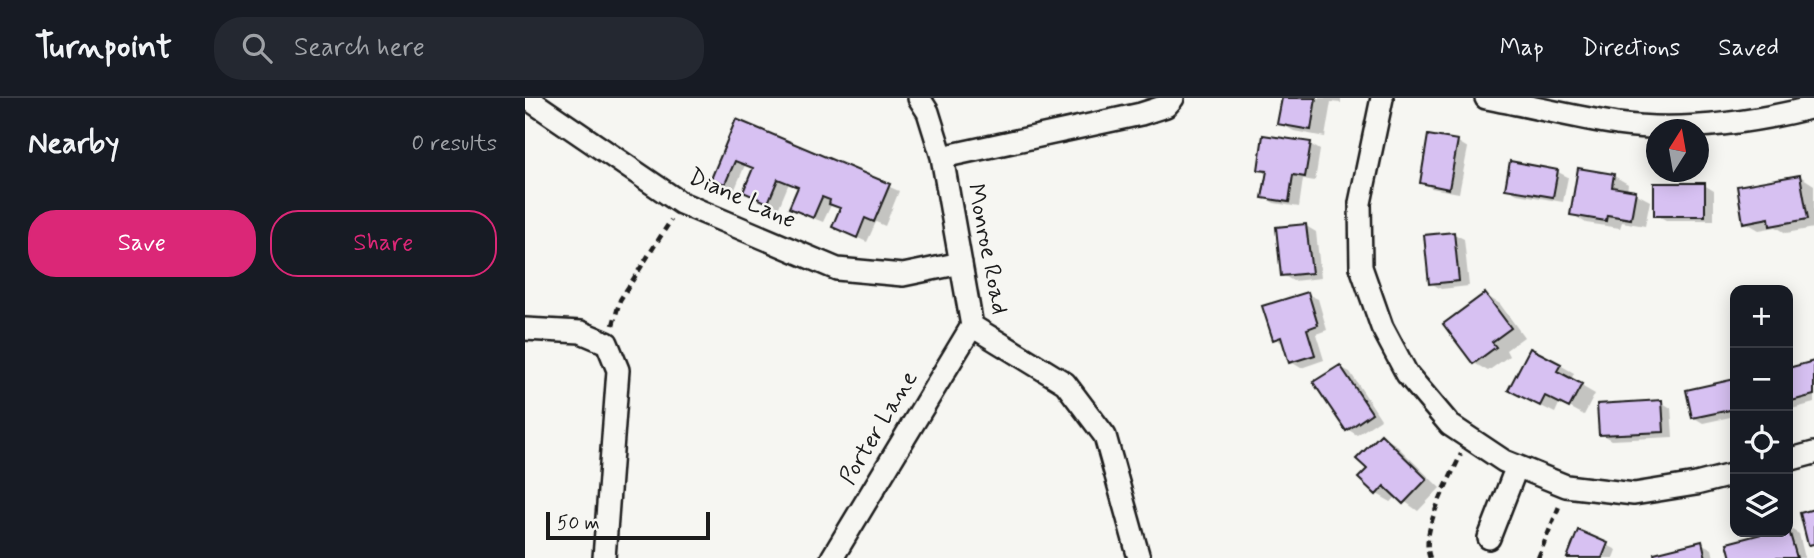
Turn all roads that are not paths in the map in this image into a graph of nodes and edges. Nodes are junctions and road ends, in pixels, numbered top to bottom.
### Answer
1 (527, 98) edge
2 (919, 98) edge
3 (1173, 98) edge
4 (1382, 98) edge
5 (1486, 98) edge
6 (1814, 107) edge
7 (942, 157) junction
8 (961, 263) junction
9 (972, 326) junction
10 (525, 329) edge
11 (1814, 453) edge
12 (1793, 459) edge
13 (1517, 466) junction
14 (1730, 475) edge
15 (1489, 538) dead end
16 (604, 558) edge
17 (832, 558) edge
18 (1139, 558) edge

1 - 8 street, Diane Lane
2 - 7 street, Monroe Road
3 - 7 street
4 - 13 street
5 - 6 street
7 - 8 street, Monroe Road
8 - 9 street, Monroe Road
9 - 17 street, Porter Lane
9 - 18 street, Monroe Road
10 - 16 street
11 - 12 street
13 - 14 street
13 - 15 street

